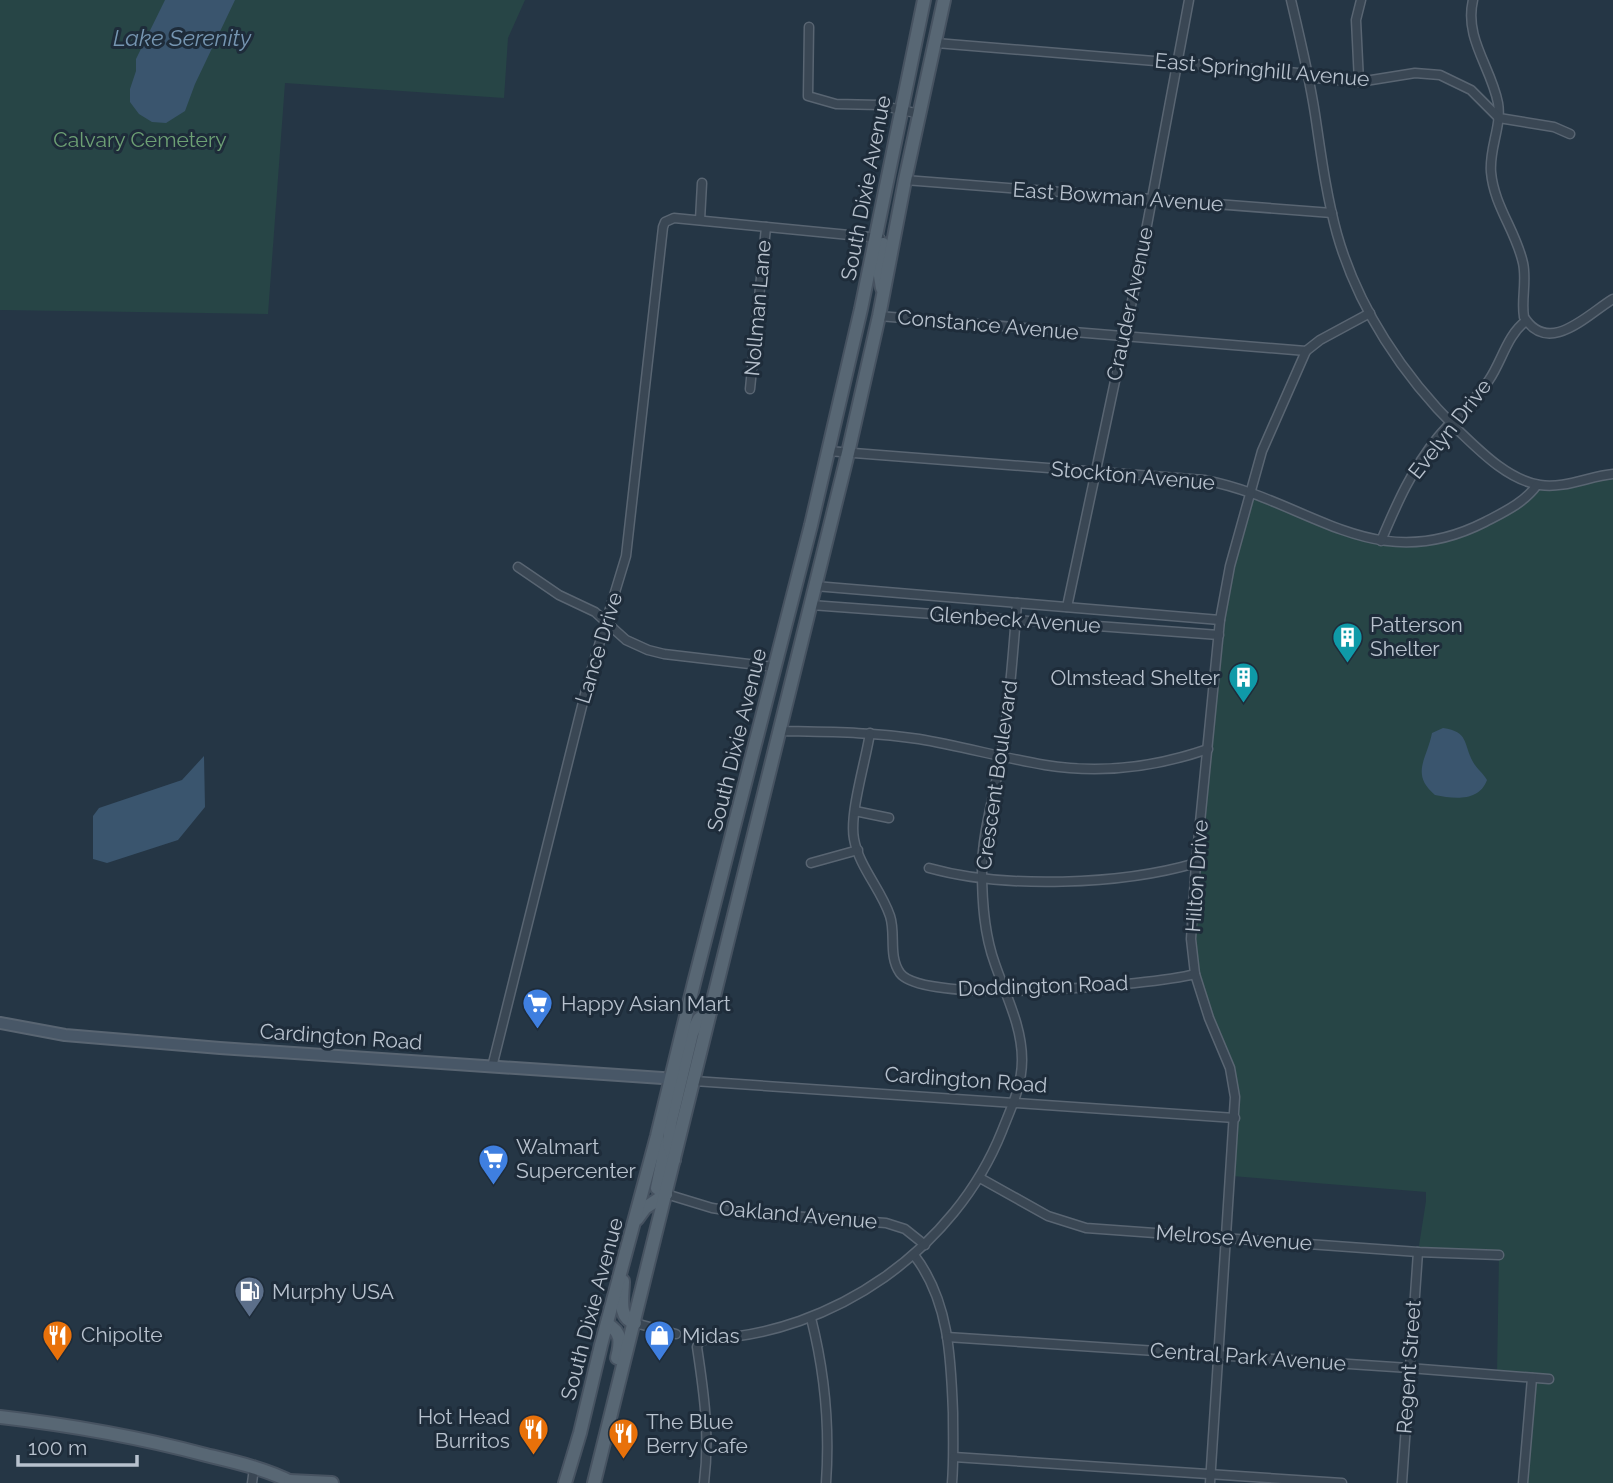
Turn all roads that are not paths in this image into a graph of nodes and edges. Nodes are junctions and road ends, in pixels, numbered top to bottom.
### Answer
1 (924, 0) edge
2 (944, 0) edge
3 (1189, 0) edge
4 (1291, 0) edge
5 (1361, 0) edge
6 (1473, 0) edge
7 (809, 27) dead end
8 (936, 43) junction
9 (1177, 63) junction
10 (1308, 74) junction
11 (1359, 82) junction
12 (901, 111) junction
13 (920, 114) junction
14 (1499, 118) junction
15 (1570, 134) dead end
16 (906, 175) junction
17 (702, 183) dead end
18 (1151, 200) junction
19 (1332, 213) junction
20 (700, 220) junction
21 (766, 227) junction
22 (880, 238) junction
23 (883, 296) junction
24 (1613, 299) edge
25 (1370, 313) junction
26 (879, 316) junction
27 (1526, 321) junction
28 (1124, 336) junction
29 (1306, 351) junction
30 (750, 389) dead end
31 (1451, 423) junction
32 (828, 451) junction
33 (848, 453) junction
34 (1095, 472) junction
35 (1613, 474) edge
36 (1537, 485) junction
37 (1250, 493) junction
38 (1381, 541) junction
39 (518, 567) dead end
40 (816, 586) junction
41 (1017, 603) junction
42 (811, 605) junction
43 (1067, 607) junction
44 (1220, 620) junction
45 (606, 621) junction
46 (1015, 621) junction
47 (1219, 635) junction
48 (775, 667) junction
49 (780, 731) junction
50 (870, 733) junction
51 (1208, 750) junction
52 (1001, 757) junction
53 (855, 811) junction
54 (889, 818) dead end
55 (858, 850) junction
56 (811, 863) dead end
57 (1196, 863) junction
58 (929, 868) dead end
59 (982, 877) junction
60 (1195, 974) junction
61 (1006, 990) junction
62 (0, 1023) edge
63 (492, 1067) junction
64 (681, 1080) junction
65 (1014, 1103) junction
66 (1235, 1118) junction
67 (657, 1136) junction
68 (980, 1178) junction
69 (666, 1194) junction
70 (635, 1221) junction
71 (1227, 1237) junction
72 (925, 1245) junction
73 (1418, 1252) junction
74 (914, 1255) junction
75 (1499, 1255) dead end
76 (622, 1267) junction
77 (811, 1318) junction
78 (635, 1323) junction
79 (607, 1324) junction
80 (676, 1334) dead end
81 (947, 1337) junction
82 (1220, 1355) junction
83 (1409, 1367) junction
84 (1532, 1378) junction
85 (1549, 1379) dead end
86 (610, 1414) junction
87 (0, 1416) edge
88 (954, 1457) junction
89 (254, 1468) junction
90 (1211, 1473) junction
91 (292, 1482) edge
92 (252, 1483) edge
93 (332, 1483) edge
94 (565, 1483) edge
95 (594, 1483) edge
96 (704, 1483) edge
97 (826, 1483) edge
98 (952, 1483) edge
99 (1210, 1483) edge
100 (1342, 1483) edge
101 (1402, 1483) edge
102 (1523, 1483) edge

1 - 12 main road, South Dixie Avenue
2 - 8 main road, South Dixie Avenue
3 - 9 street, Crauder Avenue
4 - 10 street
5 - 11 street
6 - 14 street
7 - 12 street
8 - 9 street, East Springhill Avenue
8 - 13 main road, South Dixie Avenue
9 - 10 street, East Springhill Avenue
9 - 18 street, Crauder Avenue
10 - 11 street, East Springhill Avenue
10 - 19 street
11 - 14 street, East Springhill Avenue
12 - 13 street
12 - 22 main road, South Dixie Avenue
13 - 16 main road, South Dixie Avenue
14 - 15 street
14 - 27 street
16 - 18 street, East Bowman Avenue
16 - 22 main road
16 - 23 main road, South Dixie Avenue
17 - 20 street
18 - 19 street, East Bowman Avenue
18 - 28 street, Crauder Avenue
19 - 25 street
20 - 21 street
20 - 45 street, Lance Drive
21 - 22 street
21 - 30 street, Nollman Lane
22 - 23 main road
22 - 32 main road, South Dixie Avenue
23 - 26 main road, South Dixie Avenue
24 - 27 street
25 - 29 street
25 - 31 street
26 - 28 street, Constance Avenue
26 - 33 main road, South Dixie Avenue
27 - 31 street, Evelyn Drive
28 - 29 street, Constance Avenue
28 - 34 street, Crauder Avenue
29 - 37 street, Hilton Drive
31 - 36 street
31 - 38 street, Evelyn Drive
32 - 33 street, Stockton Avenue
32 - 48 main road, South Dixie Avenue
33 - 34 street, Stockton Avenue
33 - 40 main road, South Dixie Avenue
34 - 37 street, Stockton Avenue
34 - 43 street, Crauder Avenue
35 - 36 street
36 - 38 street, Stockton Avenue
37 - 38 street, Stockton Avenue
37 - 44 street, Hilton Drive
39 - 45 street
40 - 41 street, Glenbeck Avenue
40 - 42 main road, South Dixie Avenue
41 - 43 street, Glenbeck Avenue
41 - 46 street, Crescent Boulevard
42 - 46 street, Glenbeck Avenue
42 - 49 main road, South Dixie Avenue
43 - 44 street, Glenbeck Avenue
44 - 47 street, Hilton Drive
45 - 48 street
45 - 63 street, Lance Drive
46 - 47 street, Glenbeck Avenue
46 - 52 street, Crescent Boulevard
47 - 51 street, Hilton Drive
48 - 64 main road, South Dixie Avenue
49 - 50 street
49 - 64 main road, South Dixie Avenue
50 - 52 street
50 - 53 street, Doddington Road
51 - 52 street
51 - 57 street, Hilton Drive
52 - 59 street, Crescent Boulevard
53 - 54 street
53 - 55 street, Doddington Road
55 - 56 street
55 - 61 street, Doddington Road
57 - 59 street
57 - 60 street, Hilton Drive
58 - 59 street
59 - 61 street, Crescent Boulevard
60 - 61 street, Doddington Road
60 - 66 street, Hilton Drive
61 - 65 street, Crescent Boulevard
62 - 63 street, Cardington Road
63 - 64 street, Cardington Road
64 - 65 street, Cardington Road
64 - 67 main road, South Dixie Avenue
64 - 69 main road, South Dixie Avenue
65 - 66 street, Cardington Road
65 - 68 street, Crescent Boulevard
66 - 71 street, Hilton Drive
67 - 69 main road
67 - 70 main road, South Dixie Avenue
68 - 71 street, Melrose Avenue
68 - 72 street, Crescent Boulevard
69 - 70 main road
69 - 72 street, Oakland Avenue
69 - 78 main road, South Dixie Avenue
70 - 76 main road, South Dixie Avenue
71 - 73 street, Melrose Avenue
71 - 82 street, Hilton Drive
72 - 74 street, Crescent Boulevard
73 - 75 street, Melrose Avenue
73 - 83 street, Regent Street
74 - 77 street, Crescent Boulevard
74 - 81 street
76 - 78 main road
76 - 79 main road, South Dixie Avenue
77 - 96 street, Crescent Boulevard
77 - 97 street
78 - 80 street
78 - 86 main road, South Dixie Avenue
79 - 86 main road
79 - 94 main road, South Dixie Avenue
81 - 82 street, Central Park Avenue
81 - 88 street
82 - 83 street, Central Park Avenue
82 - 90 street, Hilton Drive
83 - 84 street, Central Park Avenue
83 - 101 street, Regent Street
84 - 85 street, Central Park Avenue
84 - 102 street
86 - 95 main road, South Dixie Avenue
87 - 89 main road
88 - 90 street
88 - 98 street
89 - 91 main road
89 - 92 street
90 - 99 street, Hilton Drive
90 - 100 street
91 - 93 main road

